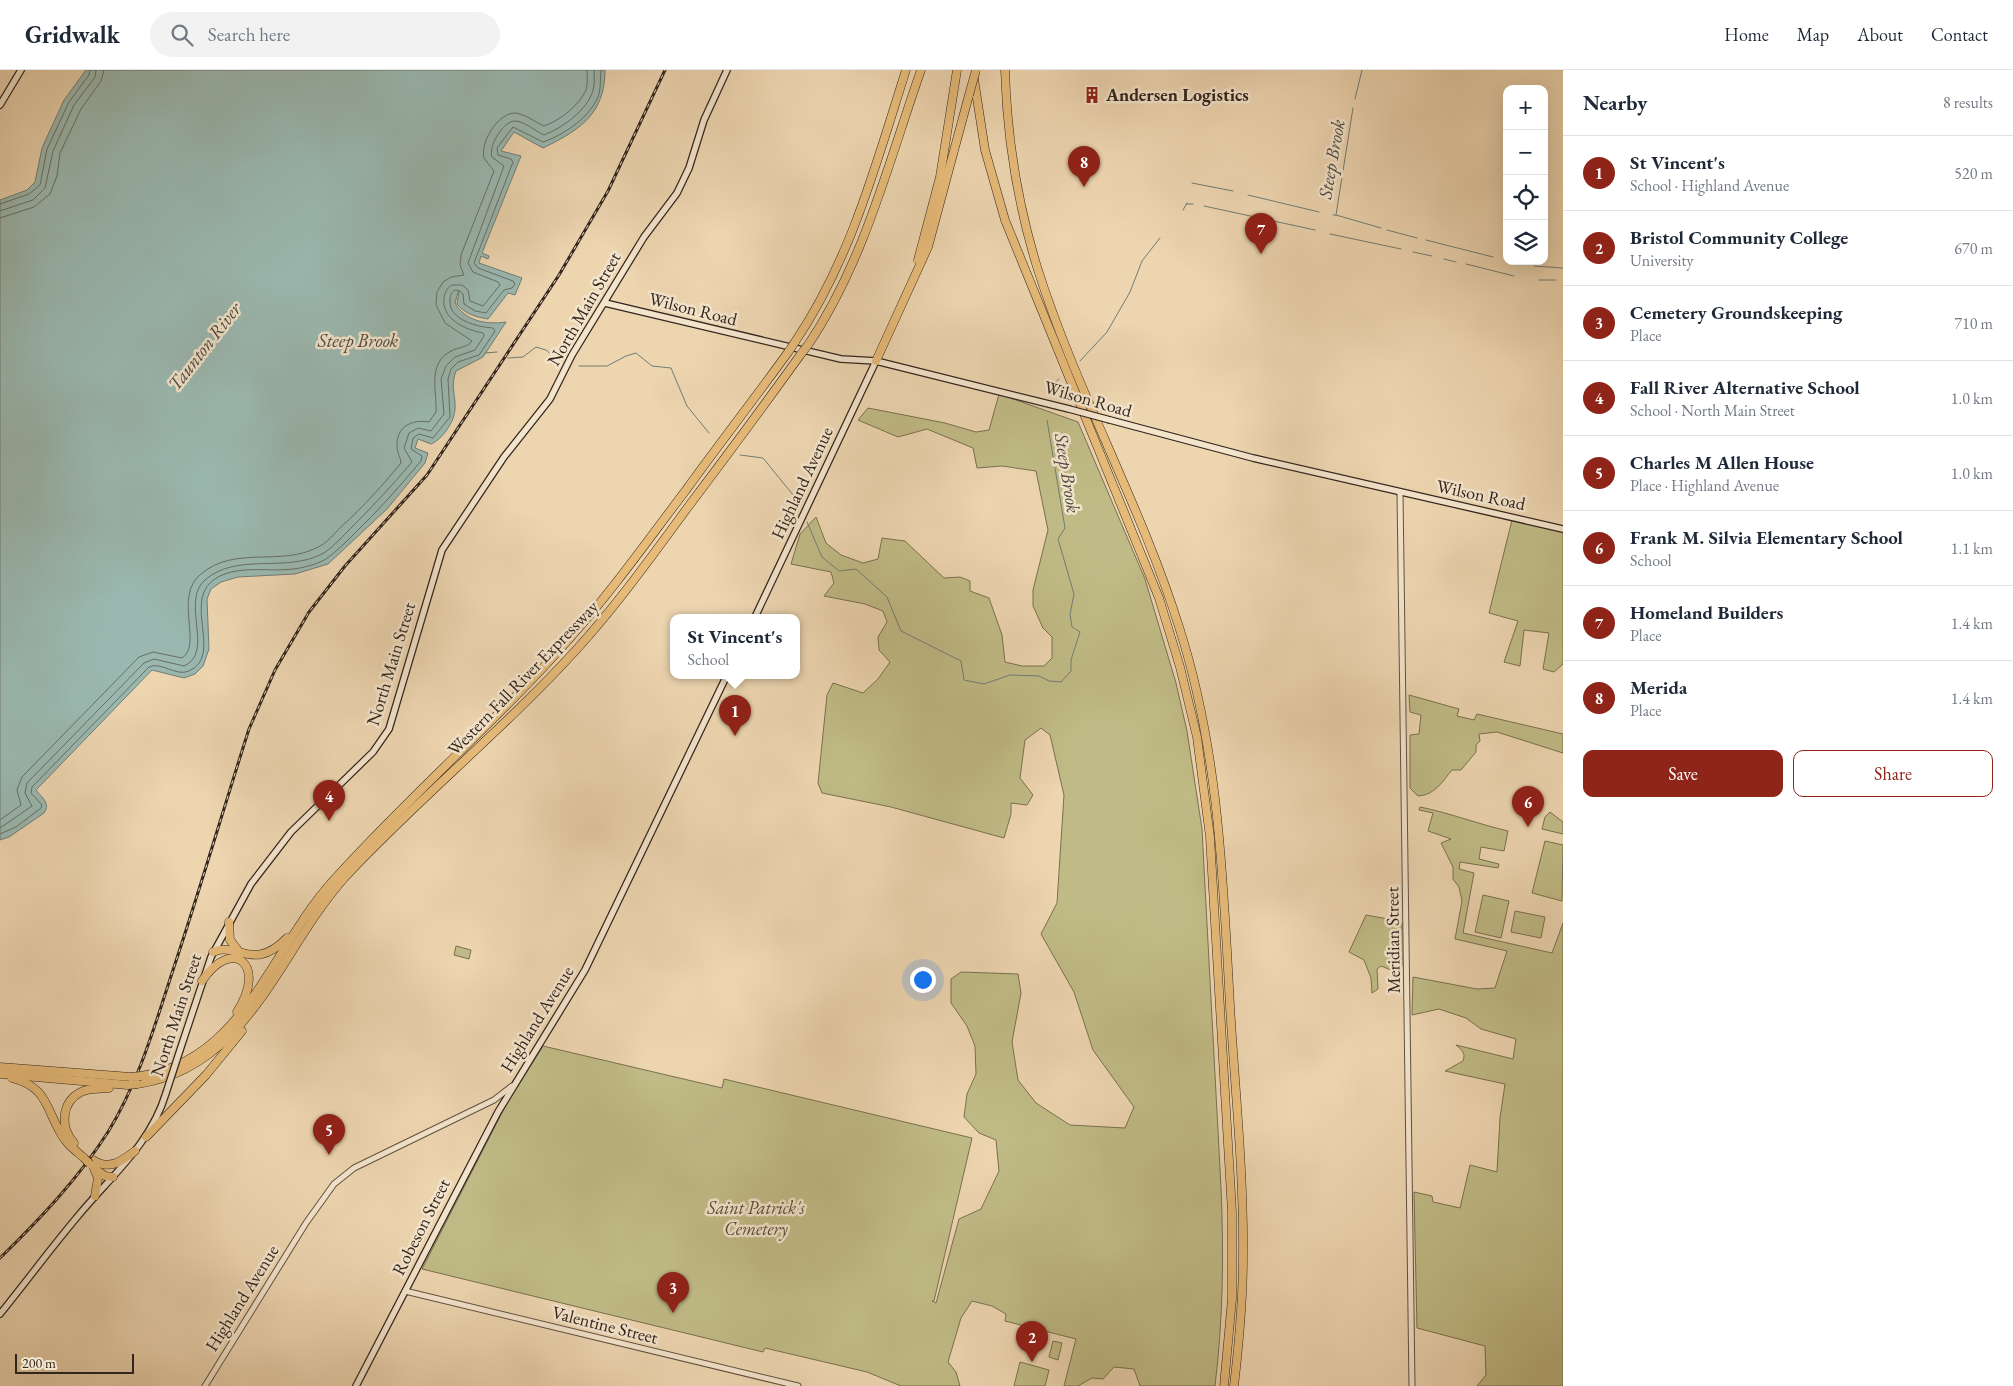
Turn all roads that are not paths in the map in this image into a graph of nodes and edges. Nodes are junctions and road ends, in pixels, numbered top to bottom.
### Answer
1 (21, 70) edge
2 (727, 70) edge
3 (906, 70) edge
4 (921, 70) edge
5 (957, 70) edge
6 (974, 70) edge
7 (1005, 70) edge
8 (0, 105) edge
9 (911, 286) junction
10 (605, 303) junction
11 (876, 361) junction
12 (1400, 493) junction
13 (1563, 529) edge
14 (756, 614) edge
15 (725, 679) edge
16 (307, 915) junction
17 (229, 922) junction
18 (213, 952) junction
19 (244, 955) junction
20 (236, 959) junction
21 (202, 981) junction
22 (262, 995) junction
23 (210, 1046) junction
24 (0, 1066) edge
25 (0, 1075) edge
26 (133, 1083) junction
27 (514, 1083) junction
28 (146, 1136) junction
29 (135, 1151) junction
30 (89, 1160) junction
31 (113, 1177) junction
32 (95, 1196) junction
33 (405, 1292) junction
34 (0, 1314) edge
35 (205, 1386) edge
36 (356, 1386) edge
37 (798, 1386) edge
38 (1224, 1386) edge
39 (1234, 1386) edge
40 (1412, 1386) edge

1 - 8 main road
2 - 10 main road, North Main Street
3 - 16 highway, Western Fall River Expressway, bridge
4 - 22 highway, Western Fall River Expressway, bridge
5 - 9 highway
6 - 9 highway, bridge
6 - 38 highway
7 - 39 highway
9 - 11 highway
10 - 11 main road, Wilson Road
10 - 17 main road, North Main Street
11 - 12 main road, Wilson Road, bridge
11 - 14 main road, Highland Avenue
12 - 13 main road, Wilson Road
12 - 40 street, Meridian Street
15 - 27 main road, Highland Avenue
16 - 19 highway
16 - 23 highway, Western Fall River Expressway
17 - 18 main road, North Main Street
17 - 19 highway
18 - 19 highway
18 - 20 highway
18 - 21 main road, North Main Street
20 - 21 highway
20 - 23 highway
21 - 28 main road, North Main Street, bridge
22 - 26 highway, Western Fall River Expressway
22 - 28 highway
23 - 26 highway, Western Fall River Expressway
24 - 26 highway, Western Fall River Expressway
25 - 26 highway, Western Fall River Expressway
25 - 30 highway
26 - 30 highway
27 - 33 main road, Robeson Street
27 - 35 street, Highland Avenue
28 - 29 main road, North Main Street
29 - 30 highway
29 - 31 main road, North Main Street
30 - 31 highway
30 - 32 highway
31 - 32 main road, North Main Street
32 - 34 main road, North Main Street
33 - 36 main road, Robeson Street
33 - 37 street, Valentine Street

